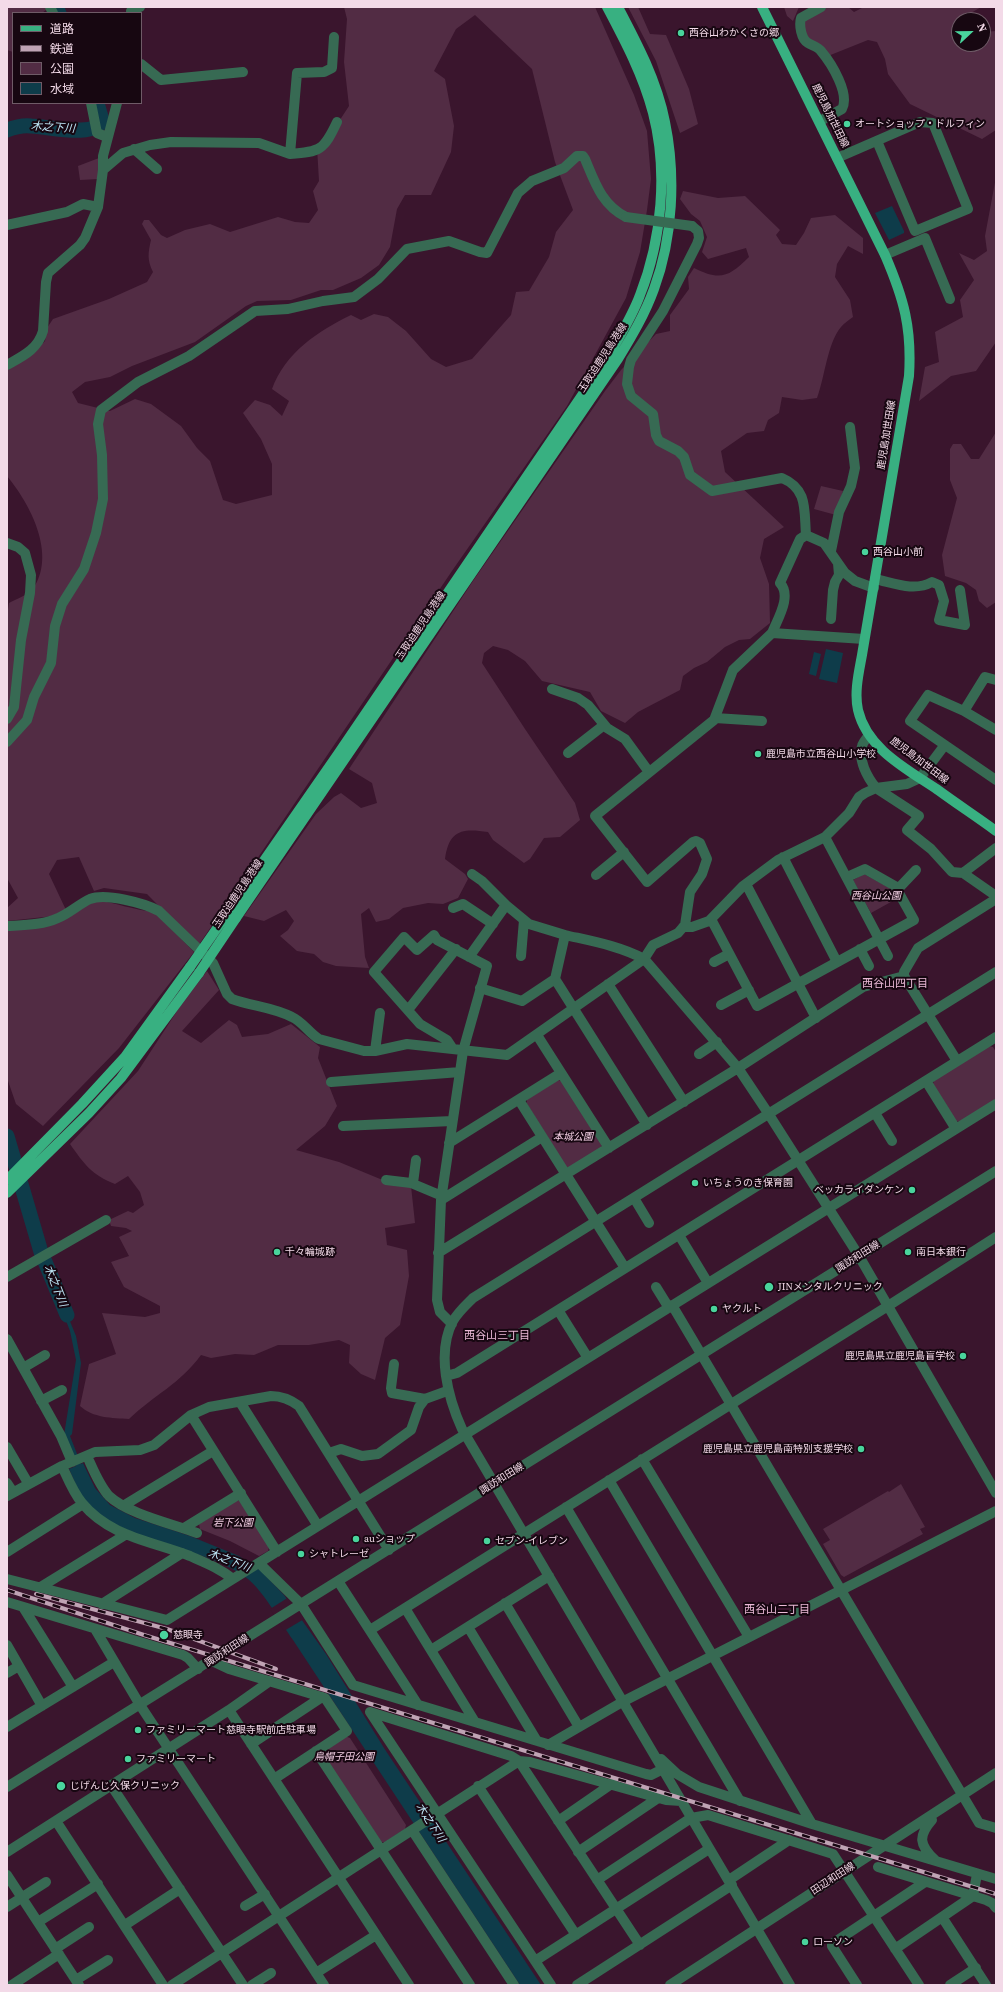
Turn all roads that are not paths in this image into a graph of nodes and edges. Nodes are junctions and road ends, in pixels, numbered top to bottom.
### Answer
1 (140, 7) edge
2 (607, 7) edge
3 (618, 7) edge
4 (762, 7) edge
5 (821, 7) edge
6 (131, 10) edge
7 (334, 37) dead end
8 (142, 65) edge
9 (243, 72) dead end
10 (91, 104) edge
11 (107, 104) edge
12 (117, 104) edge
13 (112, 119) junction
14 (820, 121) junction
15 (336, 122) dead end
16 (107, 137) junction
17 (877, 141) junction
18 (134, 150) junction
19 (290, 154) junction
20 (837, 158) junction
21 (157, 169) dead end
22 (103, 170) junction
23 (98, 207) junction
24 (7, 225) edge
25 (885, 255) junction
26 (950, 298) dead end
27 (7, 365) edge
28 (850, 427) dead end
29 (806, 535) junction
30 (7, 543) edge
31 (831, 551) junction
32 (838, 562) junction
33 (464, 575) junction
34 (874, 584) junction
35 (960, 590) dead end
36 (831, 619) dead end
37 (772, 632) junction
38 (864, 639) junction
39 (996, 680) edge
40 (552, 688) dead end
41 (964, 711) junction
42 (715, 718) junction
43 (7, 719) edge
44 (762, 720) dead end
45 (604, 725) junction
46 (996, 730) edge
47 (869, 735) junction
48 (7, 742) edge
49 (944, 746) junction
50 (568, 753) dead end
51 (649, 772) junction
52 (920, 778) junction
53 (996, 780) edge
54 (876, 788) junction
55 (996, 831) edge
56 (825, 837) junction
57 (996, 848) edge
58 (624, 852) junction
59 (783, 858) junction
60 (916, 870) dead end
61 (963, 873) junction
62 (472, 874) dead end
63 (596, 875) dead end
64 (847, 877) junction
65 (746, 884) junction
66 (897, 890) junction
67 (996, 896) edge
68 (996, 899) edge
69 (506, 905) junction
70 (452, 908) dead end
71 (232, 914) junction
72 (711, 919) junction
73 (524, 920) junction
74 (493, 924) junction
75 (7, 926) edge
76 (684, 927) junction
77 (565, 935) junction
78 (880, 939) junction
79 (456, 949) junction
80 (860, 949) junction
81 (729, 954) junction
82 (521, 956) dead end
83 (888, 956) dead end
84 (470, 957) junction
85 (644, 959) junction
86 (714, 962) dead end
87 (837, 962) junction
88 (869, 966) dead end
89 (996, 972) edge
90 (904, 976) junction
91 (555, 979) junction
92 (798, 983) junction
93 (608, 984) junction
94 (480, 988) junction
95 (749, 990) junction
96 (721, 1005) dead end
97 (574, 1008) junction
98 (408, 1010) junction
99 (380, 1013) dead end
100 (928, 1014) junction
101 (816, 1018) junction
102 (537, 1035) junction
103 (995, 1040) edge
104 (717, 1042) junction
105 (453, 1049) junction
106 (375, 1051) junction
107 (463, 1051) junction
108 (699, 1054) dead end
109 (957, 1061) junction
110 (738, 1068) junction
111 (460, 1072) junction
112 (561, 1073) junction
113 (926, 1081) junction
114 (331, 1082) dead end
115 (519, 1100) junction
116 (684, 1102) junction
117 (996, 1104) edge
118 (768, 1113) junction
119 (875, 1113) junction
120 (452, 1121) junction
121 (647, 1124) junction
122 (343, 1126) dead end
123 (956, 1129) junction
124 (542, 1137) junction
125 (892, 1141) dead end
126 (449, 1143) junction
127 (609, 1148) junction
128 (416, 1160) dead end
129 (798, 1160) junction
130 (996, 1171) edge
131 (566, 1174) junction
132 (7, 1180) edge
133 (386, 1180) dead end
134 (413, 1183) junction
135 (7, 1193) edge
136 (441, 1198) junction
137 (634, 1198) junction
138 (829, 1208) junction
139 (106, 1220) dead end
140 (596, 1222) junction
141 (649, 1222) dead end
142 (679, 1235) junction
143 (996, 1237) edge
144 (438, 1253) junction
145 (859, 1256) junction
146 (625, 1268) junction
147 (7, 1277) edge
148 (708, 1283) junction
149 (656, 1287) dead end
150 (670, 1306) junction
151 (888, 1306) junction
152 (558, 1310) junction
153 (452, 1324) junction
154 (7, 1339) edge
155 (702, 1354) junction
156 (46, 1356) dead end
157 (588, 1358) junction
158 (394, 1364) dead end
159 (23, 1368) junction
160 (446, 1376) junction
161 (62, 1390) dead end
162 (448, 1391) junction
163 (425, 1399) junction
164 (41, 1401) junction
165 (240, 1402) junction
166 (731, 1404) junction
167 (191, 1415) junction
168 (465, 1434) junction
169 (7, 1447) edge
170 (213, 1450) junction
171 (329, 1453) junction
172 (79, 1459) junction
173 (642, 1459) junction
174 (62, 1466) junction
175 (609, 1480) junction
176 (7, 1483) edge
177 (28, 1483) junction
178 (494, 1484) junction
179 (241, 1493) junction
180 (996, 1493) edge
181 (10, 1494) edge
182 (358, 1501) junction
183 (83, 1504) junction
184 (123, 1506) junction
185 (566, 1507) junction
186 (996, 1511) edge
187 (318, 1526) junction
188 (184, 1528) junction
189 (197, 1533) dead end
190 (524, 1533) junction
191 (124, 1535) junction
192 (389, 1550) junction
193 (7, 1552) edge
194 (277, 1552) junction
195 (182, 1553) junction
196 (257, 1564) junction
197 (549, 1576) junction
198 (234, 1578) junction
199 (7, 1579) edge
200 (338, 1581) junction
201 (40, 1588) junction
202 (842, 1590) junction
203 (7, 1602) edge
204 (505, 1603) junction
205 (102, 1604) junction
206 (299, 1605) junction
207 (23, 1607) junction
208 (405, 1608) junction
209 (468, 1627) junction
210 (95, 1629) junction
211 (370, 1630) junction
212 (749, 1637) junction
213 (7, 1644) edge
214 (431, 1650) junction
215 (713, 1656) junction
216 (212, 1660) junction
217 (114, 1662) junction
218 (19, 1666) junction
219 (198, 1669) junction
220 (7, 1673) edge
221 (668, 1679) junction
222 (270, 1681) junction
223 (73, 1687) junction
224 (322, 1697) junction
225 (624, 1701) junction
226 (140, 1704) junction
227 (418, 1705) junction
228 (42, 1706) junction
229 (229, 1710) junction
230 (475, 1722) junction
231 (7, 1727) edge
232 (579, 1727) junction
233 (537, 1741) junction
234 (251, 1744) junction
235 (548, 1745) junction
236 (168, 1748) junction
237 (651, 1749) junction
238 (316, 1751) junction
239 (519, 1761) junction
240 (663, 1769) junction
241 (996, 1773) edge
242 (274, 1779) junction
243 (613, 1784) junction
244 (111, 1785) junction
245 (478, 1786) junction
246 (7, 1787) edge
247 (699, 1787) junction
248 (963, 1795) junction
249 (679, 1797) junction
250 (658, 1798) junction
251 (740, 1801) junction
252 (939, 1811) junction
253 (436, 1813) junction
254 (691, 1818) junction
255 (56, 1820) junction
256 (558, 1821) junction
257 (812, 1824) junction
258 (996, 1828) edge
259 (413, 1829) junction
260 (789, 1840) junction
261 (886, 1845) junction
262 (709, 1849) junction
263 (381, 1850) junction
264 (7, 1852) edge
265 (578, 1852) junction
266 (936, 1861) junction
267 (878, 1867) dead end
268 (845, 1871) junction
269 (977, 1874) junction
270 (7, 1875) edge
271 (338, 1878) junction
272 (996, 1879) edge
273 (597, 1880) junction
274 (46, 1882) dead end
275 (924, 1882) junction
276 (730, 1883) junction
277 (98, 1884) junction
278 (180, 1889) junction
279 (265, 1894) junction
280 (973, 1896) junction
281 (22, 1897) junction
282 (245, 1906) dead end
283 (7, 1907) edge
284 (996, 1907) edge
285 (616, 1909) junction
286 (279, 1916) junction
287 (874, 1916) junction
288 (942, 1917) junction
289 (38, 1922) junction
290 (124, 1925) junction
291 (89, 1927) dead end
292 (758, 1928) junction
293 (376, 1934) junction
294 (576, 1935) junction
295 (640, 1945) junction
296 (895, 1949) junction
297 (57, 1952) junction
298 (222, 1953) junction
299 (108, 1960) dead end
300 (535, 1961) junction
301 (976, 1968) junction
302 (271, 1973) dead end
303 (316, 1973) junction
304 (77, 1983) edge
305 (12, 1985) edge
306 (163, 1985) edge
307 (172, 1985) edge
308 (243, 1985) edge
309 (252, 1985) edge
310 (324, 1985) edge
311 (409, 1985) edge
312 (470, 1985) edge
313 (514, 1985) edge
314 (551, 1985) edge
315 (578, 1985) edge
316 (670, 1985) edge
317 (790, 1985) edge
318 (857, 1985) edge
319 (919, 1985) edge
320 (950, 1985) edge
321 (986, 1985) edge

1 - 6 street
2 - 33 main road, 玉取迫鹿児島港線
3 - 33 main road, 玉取迫鹿児島港線
4 - 14 main road, 鹿児島加世田線
5 - 14 street
7 - 19 street
8 - 9 street
10 - 16 street
11 - 13 street
12 - 13 street
13 - 16 street
14 - 20 main road, 鹿児島加世田線
15 - 19 street
16 - 22 street
17 - 17 street
17 - 20 street
18 - 19 street
18 - 21 street
18 - 22 street
20 - 25 main road, 鹿児島加世田線
22 - 23 street
23 - 24 street
23 - 27 street
25 - 26 street
25 - 34 main road, 鹿児島加世田線
28 - 31 street
29 - 31 street
29 - 37 street
29 - 48 street, bridge
30 - 43 street
31 - 32 street
32 - 34 street
32 - 36 street
33 - 71 main road, 玉取迫鹿児島港線
34 - 35 street
34 - 38 main road, 鹿児島加世田線
37 - 38 street
37 - 42 street
38 - 47 main road, 鹿児島加世田線
39 - 41 street
40 - 45 street
41 - 46 street
41 - 49 street
42 - 44 street
42 - 51 street
45 - 50 street
45 - 51 street
47 - 52 main road, 鹿児島加世田線
47 - 54 street
49 - 52 street
49 - 53 street
51 - 58 street
52 - 54 street
52 - 55 main road, 鹿児島加世田線
54 - 56 street
54 - 61 street
56 - 59 street
56 - 64 street
57 - 61 street
58 - 63 street
58 - 76 street
59 - 65 street
59 - 87 street
60 - 66 street
61 - 67 street
62 - 69 street
64 - 66 street
64 - 78 street
65 - 72 street
65 - 92 street
66 - 78 street
68 - 90 street
69 - 73 street
69 - 74 street
70 - 74 street
71 - 132 main road, 玉取迫鹿児島港線, bridge
71 - 135 main road, 玉取迫鹿児島港線, bridge
72 - 76 street
72 - 81 street
73 - 77 street
73 - 82 street
74 - 84 street
75 - 106 street
76 - 85 street
77 - 85 street
77 - 91 street
78 - 80 street
78 - 83 street
79 - 84 street
79 - 98 street
79 - 98 street
80 - 87 street
80 - 88 street
81 - 86 street
81 - 95 street
84 - 94 street
85 - 93 street
85 - 104 street
87 - 92 street
89 - 100 street
90 - 100 street
90 - 101 street
91 - 94 street
91 - 97 street
92 - 95 street
92 - 101 street
93 - 97 street
93 - 116 street
94 - 107 street
95 - 96 street
97 - 102 street
97 - 121 street
98 - 105 street
99 - 106 street
100 - 109 street
100 - 118 street
101 - 110 street
102 - 107 street
102 - 112 street
103 - 109 street
104 - 108 street
104 - 110 street
105 - 106 street
105 - 107 street
107 - 111 street
109 - 113 street
110 - 116 street
110 - 118 street
111 - 114 street
111 - 120 street
112 - 115 street
112 - 127 street
113 - 119 street
113 - 123 street
115 - 124 street
115 - 126 street
116 - 121 street
117 - 123 street
118 - 129 street
118 - 137 street
119 - 125 street
119 - 129 street
120 - 122 street
120 - 126 street
121 - 127 street
123 - 138 street
124 - 131 street
124 - 136 street
126 - 136 street
127 - 131 street
128 - 134 street
129 - 138 street
129 - 142 street
130 - 145 street, 諏訪和田線
131 - 140 street
131 - 144 street
133 - 134 street
134 - 136 street
136 - 144 street
137 - 140 street
137 - 141 street
138 - 145 street
138 - 148 street
139 - 147 street
140 - 146 street
140 - 153 street
142 - 146 street
142 - 148 street
143 - 151 street
144 - 153 street
145 - 151 street
145 - 155 street, 諏訪和田線
146 - 152 street
148 - 150 street
149 - 150 street
150 - 155 street
150 - 157 street
151 - 166 street
151 - 180 street
152 - 157 street
152 - 160 street
153 - 160 street
154 - 159 street
155 - 166 street
155 - 178 street, 諏訪和田線
156 - 159 street
157 - 168 street
158 - 163 street
159 - 164 street
160 - 162 street
161 - 164 street
162 - 163 street
162 - 168 street
163 - 171 street
164 - 172 street
165 - 167 street
165 - 171 street
165 - 187 street
166 - 173 street
166 - 202 street
167 - 170 street
167 - 172 street
168 - 178 street
168 - 182 street
169 - 177 street
170 - 179 street
170 - 184 street
171 - 182 street
172 - 174 street
172 - 184 street
173 - 175 street
173 - 212 street
174 - 177 street
174 - 183 street
175 - 185 street
175 - 215 street
176 - 181 street
177 - 181 street
178 - 190 street
178 - 192 street, 諏訪和田線
179 - 188 street
179 - 194 street
182 - 187 street
182 - 192 street
183 - 191 street
183 - 193 street
184 - 188 street
185 - 190 street
185 - 221 street
186 - 202 street
187 - 194 street
188 - 189 street
190 - 197 street
190 - 208 street
191 - 195 street
191 - 201 street
192 - 200 street, 諏訪和田線
194 - 196 street
195 - 198 street
195 - 205 street
196 - 198 street
196 - 206 street
197 - 204 street
197 - 225 street
198 - 205 street
199 - 201 street
200 - 206 street, 諏訪和田線
200 - 211 street
201 - 205 street
202 - 212 street
202 - 248 street
203 - 207 street
204 - 209 street
204 - 232 street
206 - 216 street, 諏訪和田線
206 - 227 street
207 - 210 street
207 - 223 street
208 - 211 street
208 - 214 street
209 - 214 street
209 - 233 street
210 - 217 street
210 - 219 street
211 - 227 street
212 - 215 street
213 - 218 street
214 - 230 street
215 - 221 street
215 - 257 street
216 - 219 street, 諏訪和田線
216 - 222 street
217 - 223 street
217 - 226 street
218 - 220 street
218 - 228 street
219 - 226 street, 諏訪和田線
221 - 225 street
221 - 251 street
222 - 224 street
222 - 229 street
223 - 228 street
224 - 234 street
224 - 238 street
225 - 232 street
225 - 237 street
226 - 236 street
226 - 246 street, 諏訪和田線
227 - 230 street
228 - 231 street
229 - 234 street
229 - 236 street
230 - 233 street
232 - 235 street
233 - 235 street
234 - 242 street
235 - 240 street
236 - 244 street
236 - 279 street
237 - 240 street
237 - 247 street
238 - 242 street
238 - 263 street
239 - 243 street
239 - 245 street
239 - 253 street
239 - 256 street
240 - 249 street
241 - 248 street, 田辺和田線
242 - 271 street
243 - 250 street
243 - 256 street
244 - 255 street
244 - 278 street
245 - 253 street
245 - 294 street
247 - 249 street
247 - 251 street
248 - 252 street, 田辺和田線
248 - 258 street
249 - 250 street
249 - 254 street
250 - 265 street
251 - 257 street
252 - 261 street, 田辺和田線
252 - 266 street
253 - 259 street
253 - 300 street
254 - 260 street
254 - 262 street
254 - 273 street
255 - 264 street
255 - 277 street
256 - 265 street
257 - 261 street
259 - 263 street
259 - 313 street
260 - 268 street
260 - 276 street
261 - 266 street
261 - 268 street, 田辺和田線
262 - 276 street
262 - 285 street
263 - 271 street
263 - 312 street
265 - 273 street
266 - 269 street
267 - 275 street
268 - 287 street
268 - 292 street, 田辺和田線
269 - 272 street
269 - 280 street
270 - 281 street
271 - 286 street
271 - 293 street
273 - 285 street
274 - 281 street
275 - 280 street
275 - 287 street
276 - 292 street
276 - 295 street
277 - 289 street
277 - 290 street
278 - 290 street
278 - 298 street
279 - 282 street
279 - 286 street
280 - 284 street
280 - 288 street
281 - 283 street
281 - 289 street
285 - 294 street
285 - 295 street
286 - 298 street
286 - 303 street
287 - 296 street
287 - 318 street
288 - 296 street
288 - 301 street
289 - 297 street
290 - 306 street
291 - 297 street
292 - 316 street, 田辺和田線
292 - 317 street
293 - 303 street
293 - 311 street
294 - 300 street
295 - 315 street
296 - 319 street
297 - 304 street
297 - 305 street
298 - 307 street
298 - 308 street
299 - 304 street
300 - 314 street
301 - 320 street
301 - 321 street
302 - 309 street
303 - 310 street

